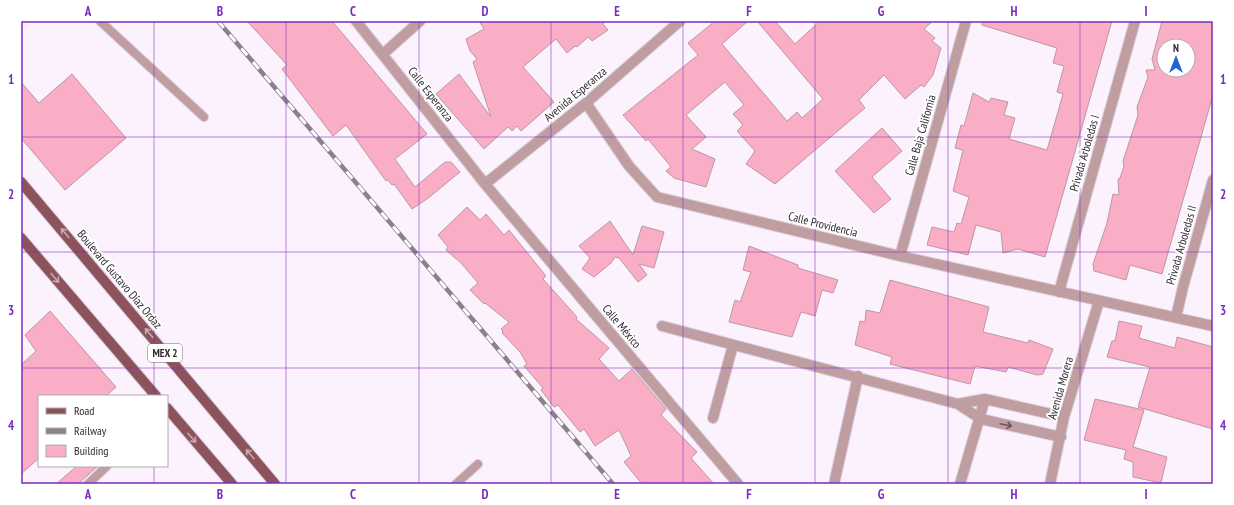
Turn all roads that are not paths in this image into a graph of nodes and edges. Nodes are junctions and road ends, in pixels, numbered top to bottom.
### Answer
1 (100, 21) edge
2 (356, 21) edge
3 (420, 21) edge
4 (680, 21) edge
5 (966, 21) edge
6 (1134, 21) edge
7 (383, 54) junction
8 (586, 103) junction
9 (204, 117) dead end
10 (1213, 180) edge
11 (21, 182) edge
12 (485, 184) junction
13 (21, 238) edge
14 (900, 256) junction
15 (1059, 292) junction
16 (1099, 301) junction
17 (1176, 317) junction
18 (662, 326) dead end
19 (1213, 326) edge
20 (733, 346) junction
21 (858, 376) junction
22 (155, 395) edge
23 (985, 399) junction
24 (958, 404) junction
25 (168, 410) edge
26 (1064, 417) junction
27 (713, 418) dead end
28 (981, 419) junction
29 (1061, 437) junction
30 (478, 464) dead end
31 (106, 467) edge
32 (88, 484) edge
33 (232, 484) edge
34 (275, 484) edge
35 (456, 484) edge
36 (738, 484) edge
37 (834, 484) edge
38 (960, 484) edge
39 (1050, 484) edge

1 - 9 lane
2 - 7 street, Calle Esperanza
3 - 7 street
4 - 8 street, Avenida Esperanza
5 - 14 street, Calle Baja California
6 - 15 street, Privada Arboledas I
7 - 12 street, Calle Esperanza
8 - 12 street, Avenida Esperanza
8 - 14 street, Calle Providencia
10 - 17 street, Privada Arboledas II
34 -> 11 main road, Boulevard Gustavo Díaz Ordaz / MEX 2
12 - 36 street, Calle México
13 -> 22 main road, MEX 2
14 - 15 street, Calle Providencia
15 - 16 street, Calle Providencia
16 - 17 street, Calle Providencia
16 - 26 street, Avenida Morera
17 - 19 street, Calle Providencia
18 - 20 street
20 - 21 street
20 - 27 street
21 - 24 street
21 - 37 street
23 - 24 street
23 - 26 street
23 - 28 street
24 - 28 street
25 -> 33 main road
26 - 29 street, Avenida Morera
28 -> 29 street
28 - 38 street
29 - 39 street, Avenida Morera
30 - 35 lane
31 - 32 lane

